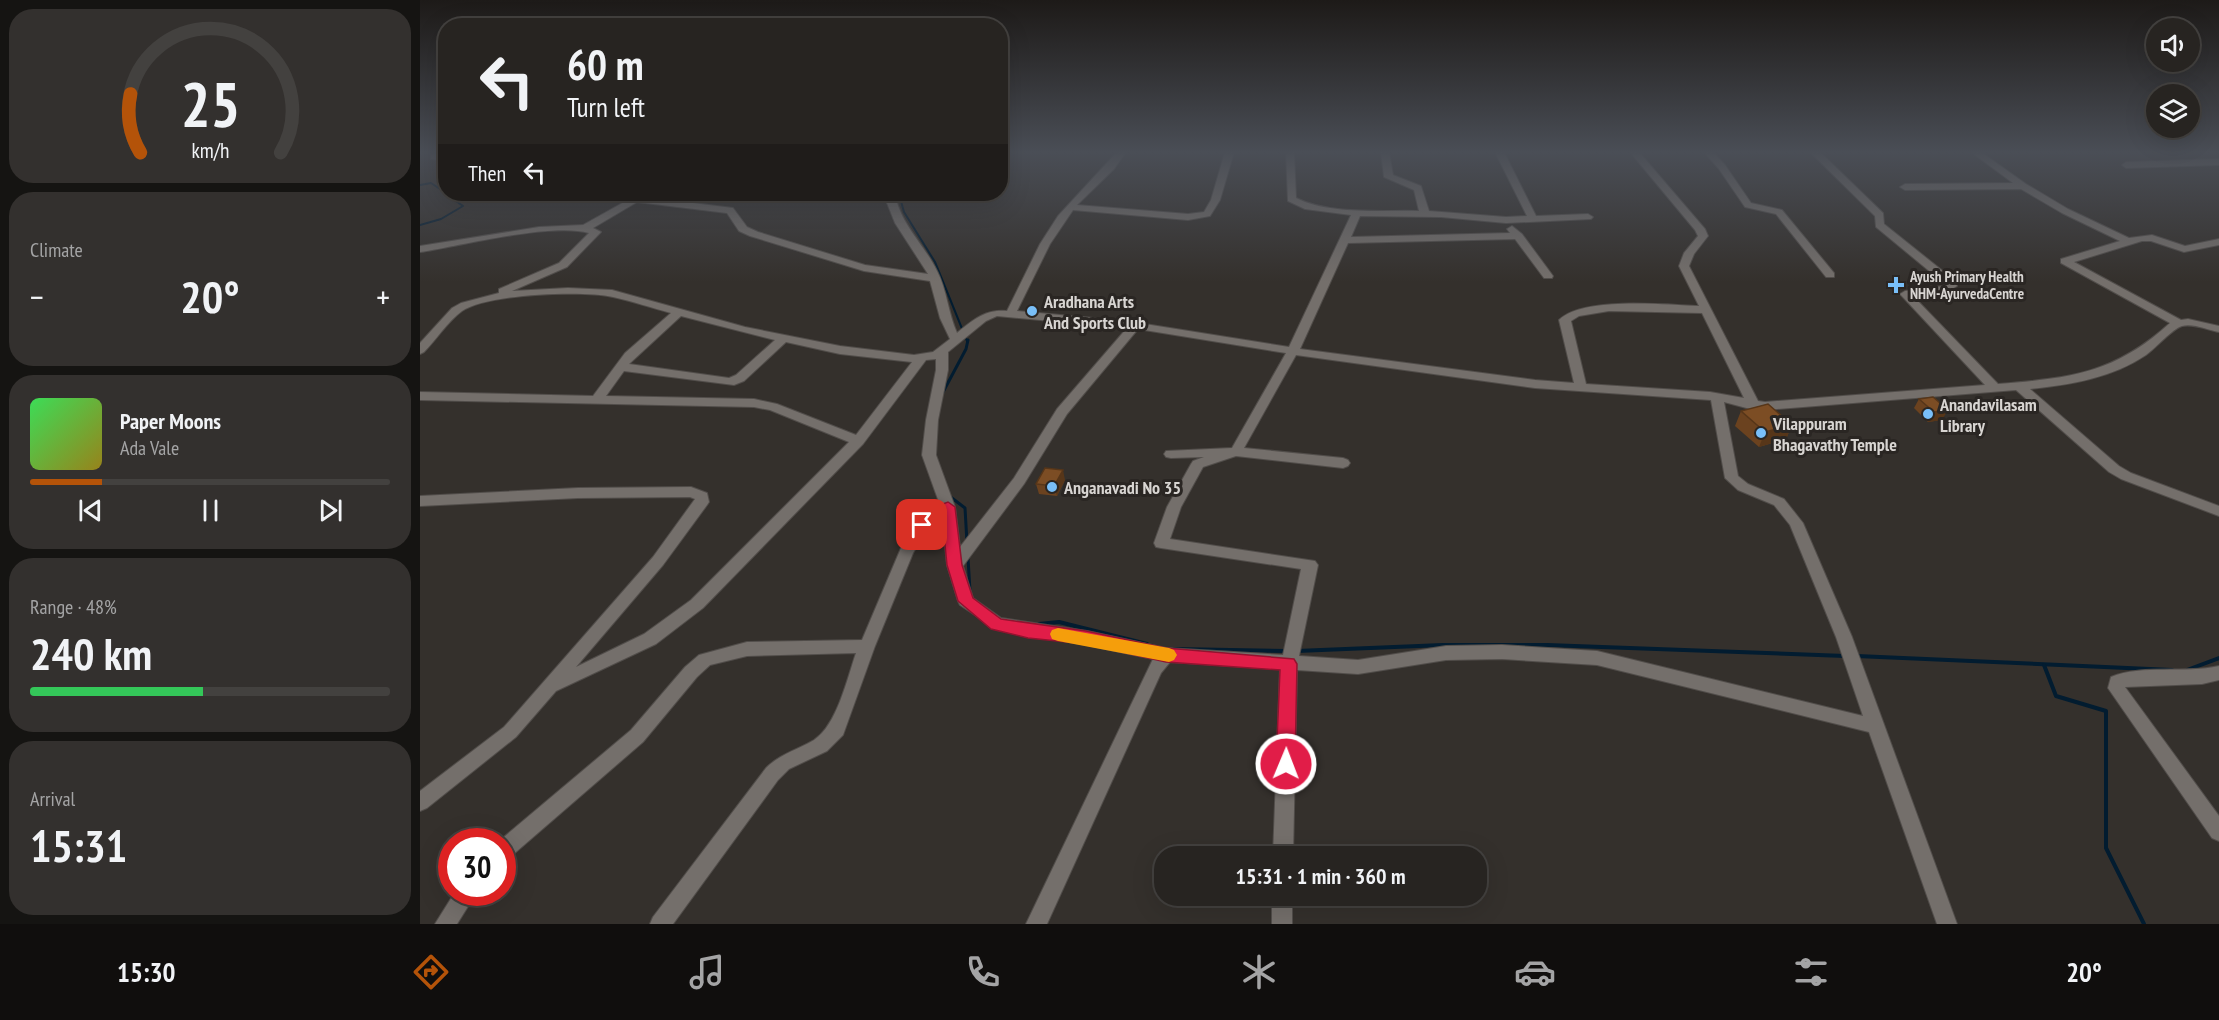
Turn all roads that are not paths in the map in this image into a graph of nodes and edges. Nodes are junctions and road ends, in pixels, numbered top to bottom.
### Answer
1 (1082, 195) edge
2 (1215, 195) edge
3 (1291, 195) edge
4 (1420, 195) edge
5 (1521, 195) edge
6 (1671, 195) edge
7 (1741, 195) edge
8 (1859, 195) edge
9 (2039, 195) edge
10 (631, 201) edge
11 (677, 201) edge
12 (892, 201) edge
13 (1070, 207) junction
14 (1357, 213) junction
15 (1425, 214) junction
16 (1588, 217) dead end
17 (1533, 219) junction
18 (1506, 220) junction
19 (584, 229) junction
20 (1518, 236) junction
21 (1343, 240) junction
22 (2129, 242) junction
23 (2219, 242) edge
24 (420, 249) edge
25 (1830, 275) dead end
26 (1548, 276) dead end
27 (935, 278) junction
28 (485, 299) junction
29 (1704, 310) junction
30 (679, 312) junction
31 (1010, 315) junction
32 (2178, 323) junction
33 (1135, 326) junction
34 (2219, 328) edge
35 (956, 338) junction
36 (783, 339) junction
37 (420, 350) edge
38 (942, 351) junction
39 (1293, 351) junction
40 (921, 359) junction
41 (621, 367) junction
42 (2019, 386) junction
43 (1581, 387) junction
44 (1995, 388) junction
45 (420, 396) edge
46 (1717, 397) junction
47 (596, 401) junction
48 (1754, 405) junction
49 (858, 441) junction
50 (1236, 452) junction
51 (1171, 454) dead end
52 (1343, 463) dead end
53 (420, 501) edge
54 (948, 507) junction
55 (2219, 511) edge
56 (955, 565) junction
57 (867, 646) junction
58 (1166, 655) junction
59 (1288, 664) junction
60 (2219, 673) edge
61 (552, 686) junction
62 (1875, 726) junction
63 (420, 802) edge
64 (2219, 832) edge
65 (516, 839) edge
66 (1283, 846) edge
67 (457, 906) edge
68 (1282, 906) edge
69 (445, 924) edge
70 (660, 924) edge
71 (1036, 924) edge
72 (1282, 924) edge
73 (1947, 924) edge

1 - 13 street
2 - 13 street
3 - 14 street
4 - 15 street
5 - 17 street
6 - 29 street
7 - 25 street
8 - 44 street
9 - 22 street
10 - 19 street
11 - 27 street
12 - 27 street
13 - 31 street
14 - 15 street
14 - 21 street
15 - 18 street
16 - 17 street
17 - 18 street
18 - 20 street
19 - 24 street
19 - 28 street
20 - 21 street
20 - 26 street
21 - 39 street
22 - 23 street
22 - 32 street
27 - 35 street
28 - 30 street
28 - 37 street
29 - 43 street
29 - 48 street
30 - 36 street
30 - 41 street
31 - 33 street
31 - 35 street
32 - 34 street
32 - 42 street
33 - 39 street
33 - 56 street
35 - 38 street
36 - 40 street
36 - 41 street
38 - 40 street
38 - 54 street
39 - 43 street
39 - 50 street
40 - 49 street
41 - 47 street
42 - 44 street
42 - 55 street
43 - 46 street
44 - 48 street
45 - 47 street
46 - 48 street
46 - 62 street
47 - 49 street
49 - 61 street
50 - 51 street
50 - 52 street
50 - 59 street
53 - 61 street
54 - 56 street
54 - 57 street
56 - 58 street
57 - 65 street
57 - 70 street
58 - 59 street
58 - 71 street
59 - 62 street
59 - 66 street
60 - 64 street
61 - 63 street
62 - 73 street
67 - 69 street
68 - 72 street

